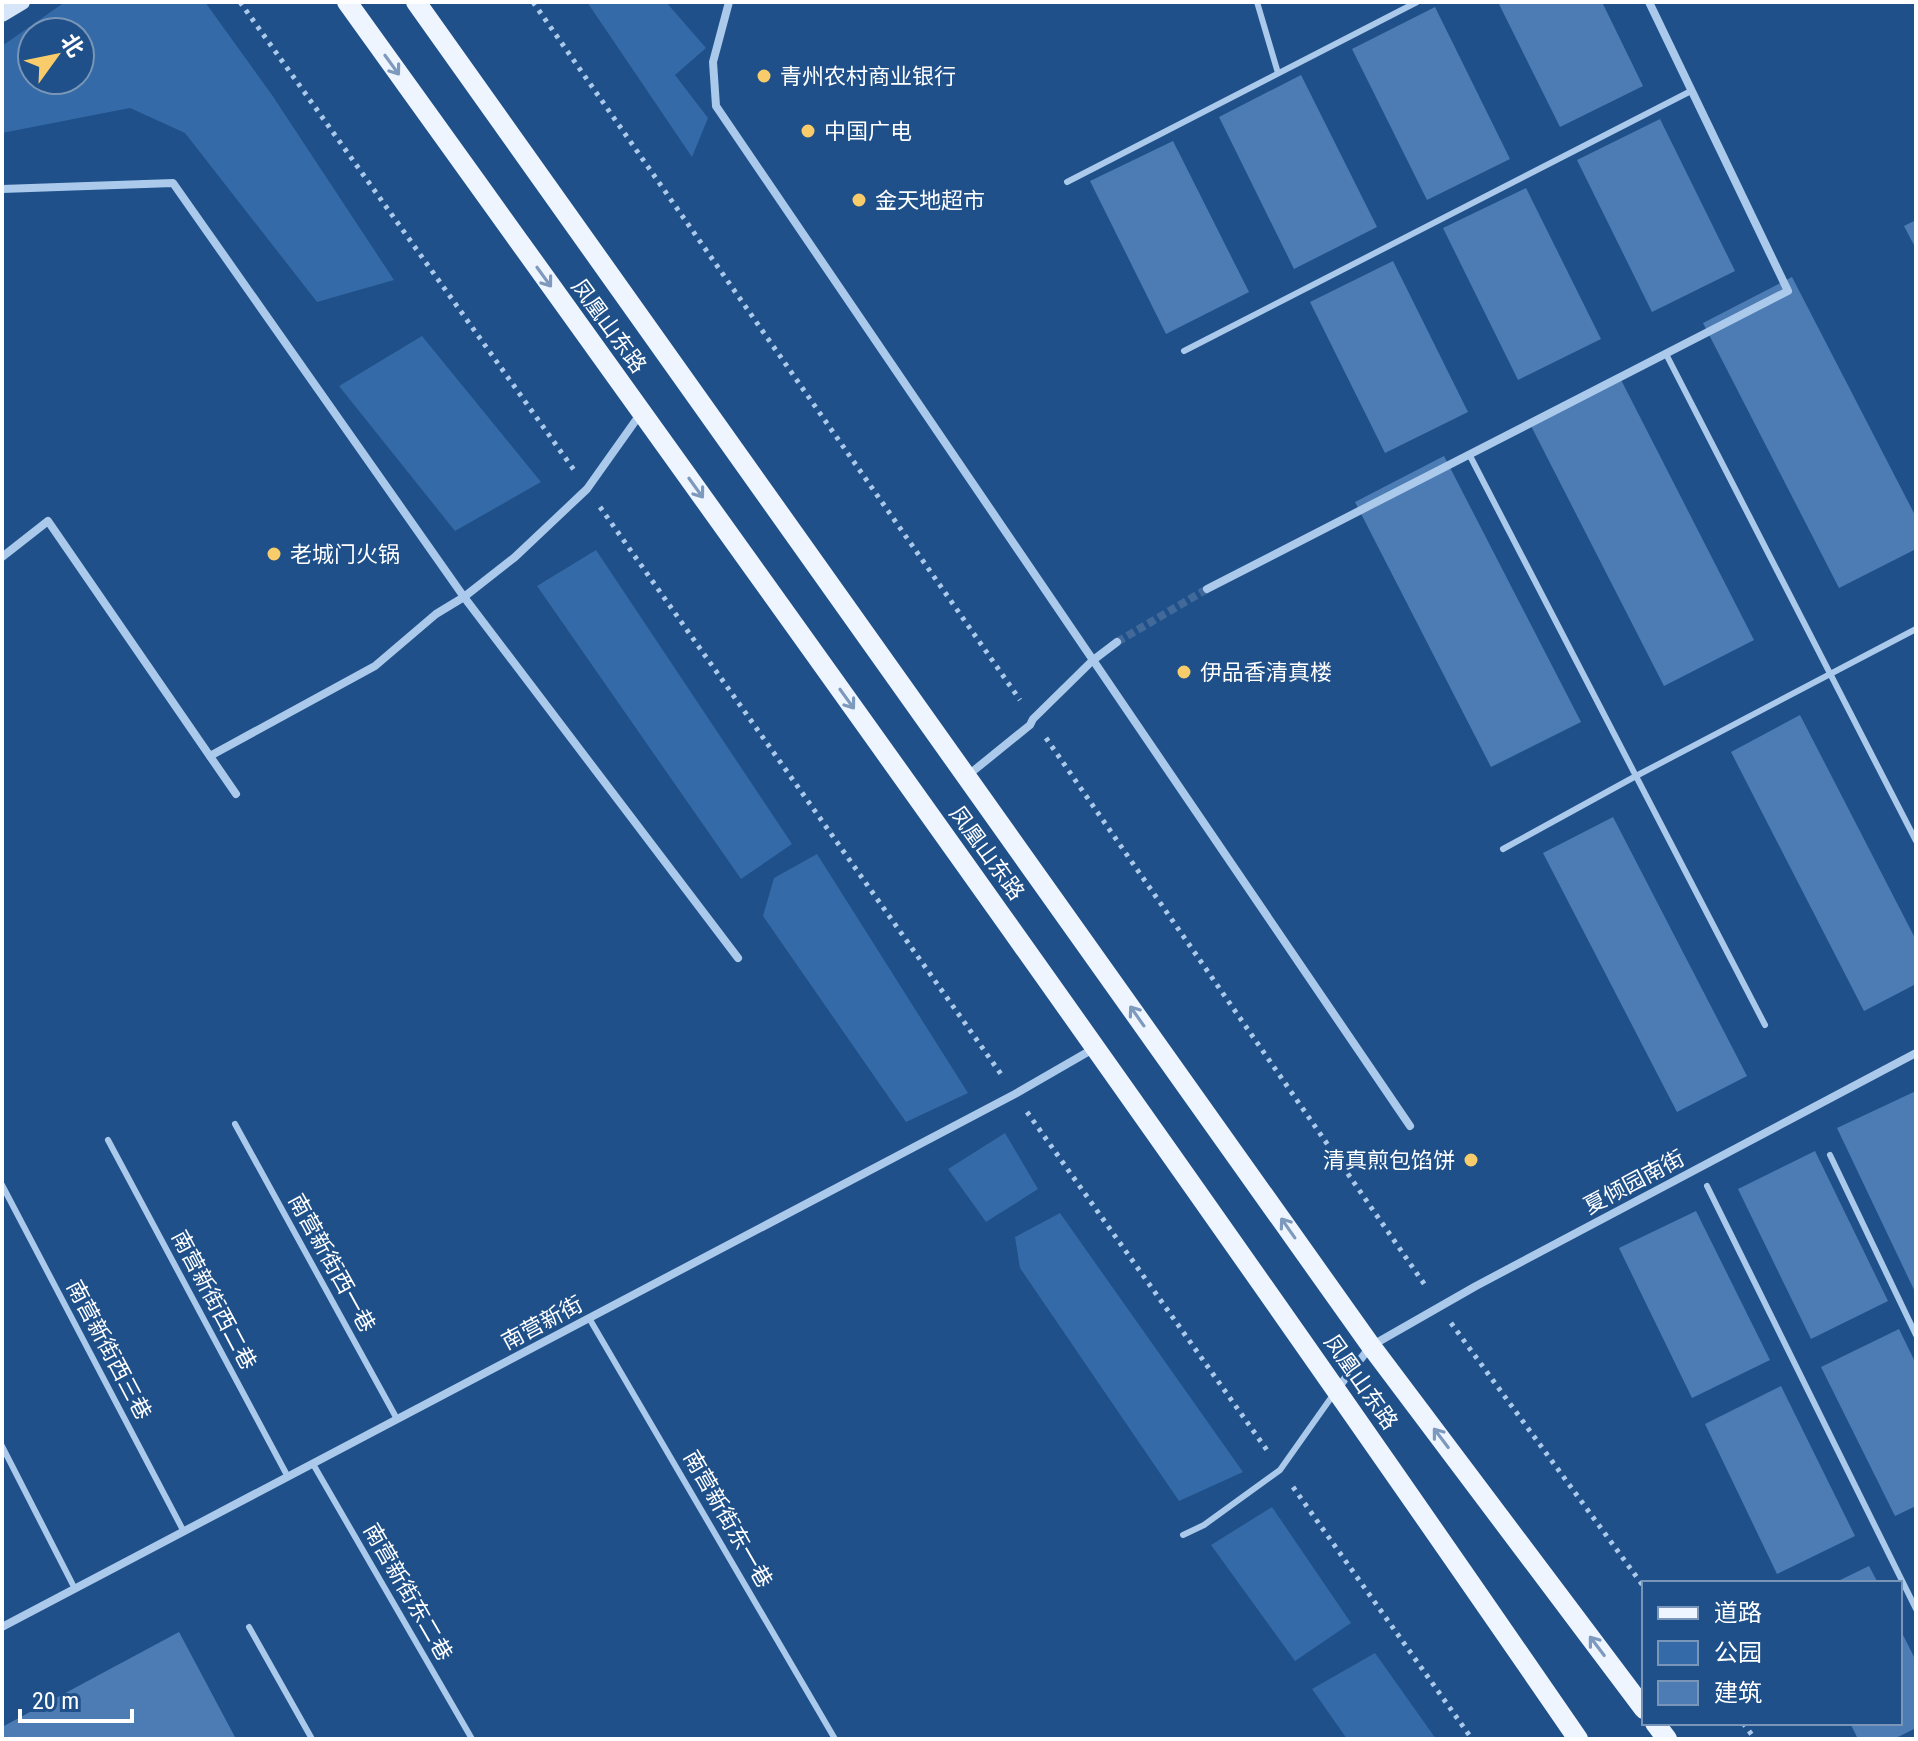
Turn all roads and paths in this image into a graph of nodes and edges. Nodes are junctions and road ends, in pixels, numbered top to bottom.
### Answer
1 (22, 2) edge
2 (240, 2) edge
3 (347, 2) edge
4 (416, 2) edge
5 (533, 2) edge
6 (729, 2) edge
7 (1257, 2) edge
8 (1417, 2) edge
9 (1649, 2) edge
10 (2, 14) edge
11 (1278, 73) junction
12 (1691, 91) junction
13 (1067, 182) dead end
14 (2, 189) edge
15 (1184, 351) dead end
16 (1666, 354) junction
17 (641, 412) junction
18 (1469, 454) junction
19 (587, 489) junction
20 (2, 557) edge
21 (1207, 589) tunnel mouth
22 (464, 597) junction
23 (1916, 629) edge
24 (1117, 642) tunnel mouth
25 (1092, 661) junction
26 (1831, 674) junction
27 (1033, 719) junction
28 (210, 756) junction
29 (967, 776) junction
30 (1636, 776) junction
31 (236, 794) dead end
32 (1916, 841) edge
33 (1503, 849) dead end
34 (738, 958) dead end
35 (1765, 1025) dead end
36 (1097, 1047) junction
37 (1916, 1053) edge
38 (1015, 1094) junction
39 (235, 1124) dead end
40 (1410, 1126) dead end
41 (108, 1140) dead end
42 (1830, 1155) dead end
43 (2, 1185) edge
44 (1707, 1186) dead end
45 (1440, 1306) junction
46 (589, 1318) junction
47 (1916, 1335) edge
48 (1371, 1346) junction
49 (1337, 1389) junction
50 (397, 1419) junction
51 (2, 1446) edge
52 (313, 1464) junction
53 (1280, 1470) junction
54 (288, 1477) junction
55 (184, 1532) junction
56 (1183, 1535) dead end
57 (1642, 1584) edge
58 (75, 1589) junction
59 (1916, 1609) edge
60 (2, 1627) edge
61 (249, 1627) dead end
62 (1642, 1706) edge
63 (312, 1739) edge
64 (472, 1739) edge
65 (835, 1739) edge
66 (1472, 1739) edge
67 (1578, 1739) edge

1 - 10 main road
2 - 19 path
3 -> 17 main road, 凤凰山东路
4 - 29 main road, 凤凰山东路
5 - 27 path
6 - 25 street
7 - 11 lane
8 - 11 lane
9 - 12 street
11 - 13 lane
12 - 15 lane
12 - 16 street
14 - 22 street
16 - 18 street
16 - 26 lane
17 - 19 street
17 -> 36 main road, 凤凰山东路
18 - 21 street
18 - 30 lane
19 - 22 street
19 - 38 path
20 - 28 street
22 - 28 street
22 - 34 street
23 - 26 lane
24 - 25 street
25 - 27 street
25 - 40 street
26 - 30 lane
26 - 32 lane
27 - 29 street
27 - 45 path
28 - 31 street
48 -> 29 main road, 凤凰山东路
30 - 33 lane
30 - 35 lane
36 - 38 street, 南营新街
36 - 49 main road, 凤凰山东路
37 - 45 street, 夏倾园南街
38 - 46 street, 南营新街
38 - 53 path
39 - 50 lane, 南营新街西一巷
41 - 54 lane, 南营新街西二巷
42 - 47 lane
43 - 55 lane, 南营新街西三巷
44 - 59 lane
45 - 48 street, 夏倾园南街
45 - 57 path
46 - 50 street, 南营新街
46 - 65 lane, 南营新街东一巷
48 - 49 street
62 -> 48 main road, 凤凰山东路
49 - 53 lane
49 - 67 main road, 凤凰山东路
50 - 52 street, 南营新街
51 - 58 lane
52 - 54 street, 南营新街
52 - 64 lane, 南营新街东二巷
53 - 56 lane
53 - 66 path
54 - 55 street, 南营新街
55 - 58 street, 南营新街
58 - 60 street, 南营新街
61 - 63 lane

